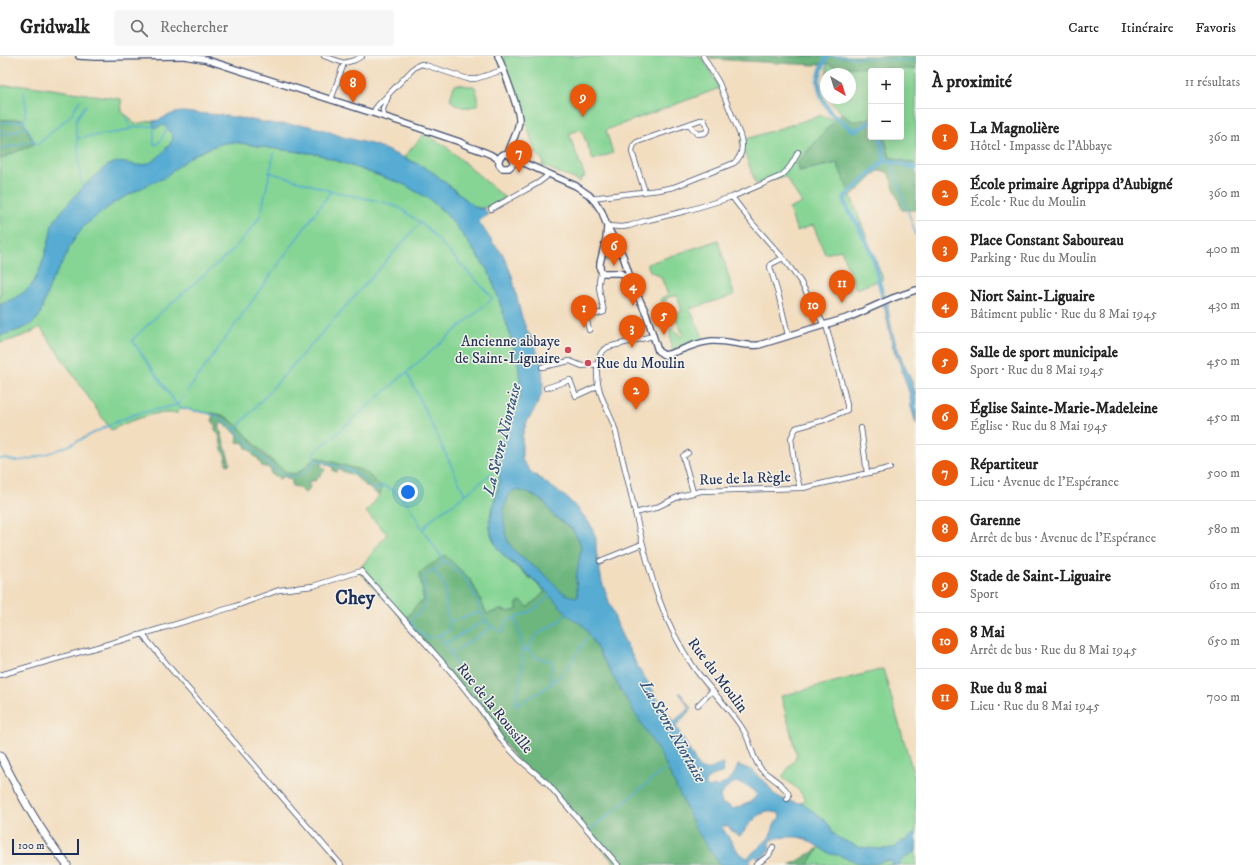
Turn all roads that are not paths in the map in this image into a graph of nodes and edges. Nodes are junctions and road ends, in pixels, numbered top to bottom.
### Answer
1 (79, 56) edge
2 (184, 56) edge
3 (324, 56) edge
4 (362, 56) edge
5 (498, 56) edge
6 (703, 56) edge
7 (344, 63) junction
8 (503, 70) junction
9 (390, 94) junction
10 (331, 100) junction
11 (374, 114) junction
12 (384, 117) junction
13 (689, 124) dead end
14 (460, 142) junction
15 (798, 152) dead end
16 (505, 154) junction
17 (513, 158) junction
18 (499, 160) junction
19 (528, 165) junction
20 (511, 167) junction
21 (548, 173) junction
22 (645, 192) junction
23 (732, 197) junction
24 (593, 199) junction
25 (491, 209) dead end
26 (607, 226) junction
27 (613, 238) junction
28 (606, 239) junction
29 (783, 258) junction
30 (626, 267) junction
31 (602, 272) junction
32 (620, 273) junction
33 (630, 280) junction
34 (916, 290) edge
35 (825, 325) junction
36 (589, 330) dead end
37 (653, 336) junction
38 (788, 336) junction
39 (598, 364) junction
40 (542, 367) dead end
41 (598, 386) junction
42 (546, 388) dead end
43 (861, 428) dead end
44 (688, 453) dead end
45 (890, 468) dead end
46 (867, 473) junction
47 (800, 488) junction
48 (693, 492) junction
49 (635, 513) junction
50 (642, 544) junction
51 (600, 561) dead end
52 (143, 634) junction
53 (0, 675) edge
54 (712, 691) junction
55 (698, 705) dead end
56 (0, 755) edge
57 (787, 799) dead end
58 (773, 847) dead end
59 (67, 865) edge
60 (341, 865) edge
61 (618, 865) edge
62 (756, 865) edge

1 - 2 street
2 - 10 street
3 - 7 street
4 - 7 street
5 - 8 street
6 - 22 street
7 - 10 street
8 - 9 street
8 - 16 street
9 - 11 street
9 - 12 street
10 - 11 street
11 - 12 street
12 - 14 street
13 - 22 street
14 - 16 street
14 - 18 street
15 - 23 street
16 - 17 street
16 - 18 street
17 - 19 street
17 - 20 street
18 - 20 street
19 - 20 street
19 - 21 street
21 - 24 street
21 - 25 street
22 - 24 street
23 - 26 street
23 - 29 street
24 - 26 street
26 - 27 street
26 - 28 street
27 - 28 street
27 - 30 street
28 - 31 street
29 - 35 street
29 - 38 street
30 - 32 street
30 - 33 street
31 - 32 street
31 - 36 street
32 - 33 street
33 - 37 street
34 - 35 street
35 - 38 street
35 - 47 street, Rue de la Règle
37 - 38 street
37 - 39 street, Rue du Moulin
39 - 40 street
39 - 41 street, Rue du Moulin
41 - 42 street
41 - 49 street, Rue du Moulin
43 - 46 street
44 - 48 street
45 - 46 street
46 - 47 street
47 - 48 street, Rue de la Règle
48 - 49 street, Rue de la Règle
49 - 50 street, Rue du Moulin
50 - 51 street
50 - 54 street, Rue du Moulin
52 - 53 street
52 - 60 street
52 - 61 street, Rue de la Roussille
54 - 55 street
54 - 57 street, Rue du Moulin
56 - 59 main road
58 - 62 street

